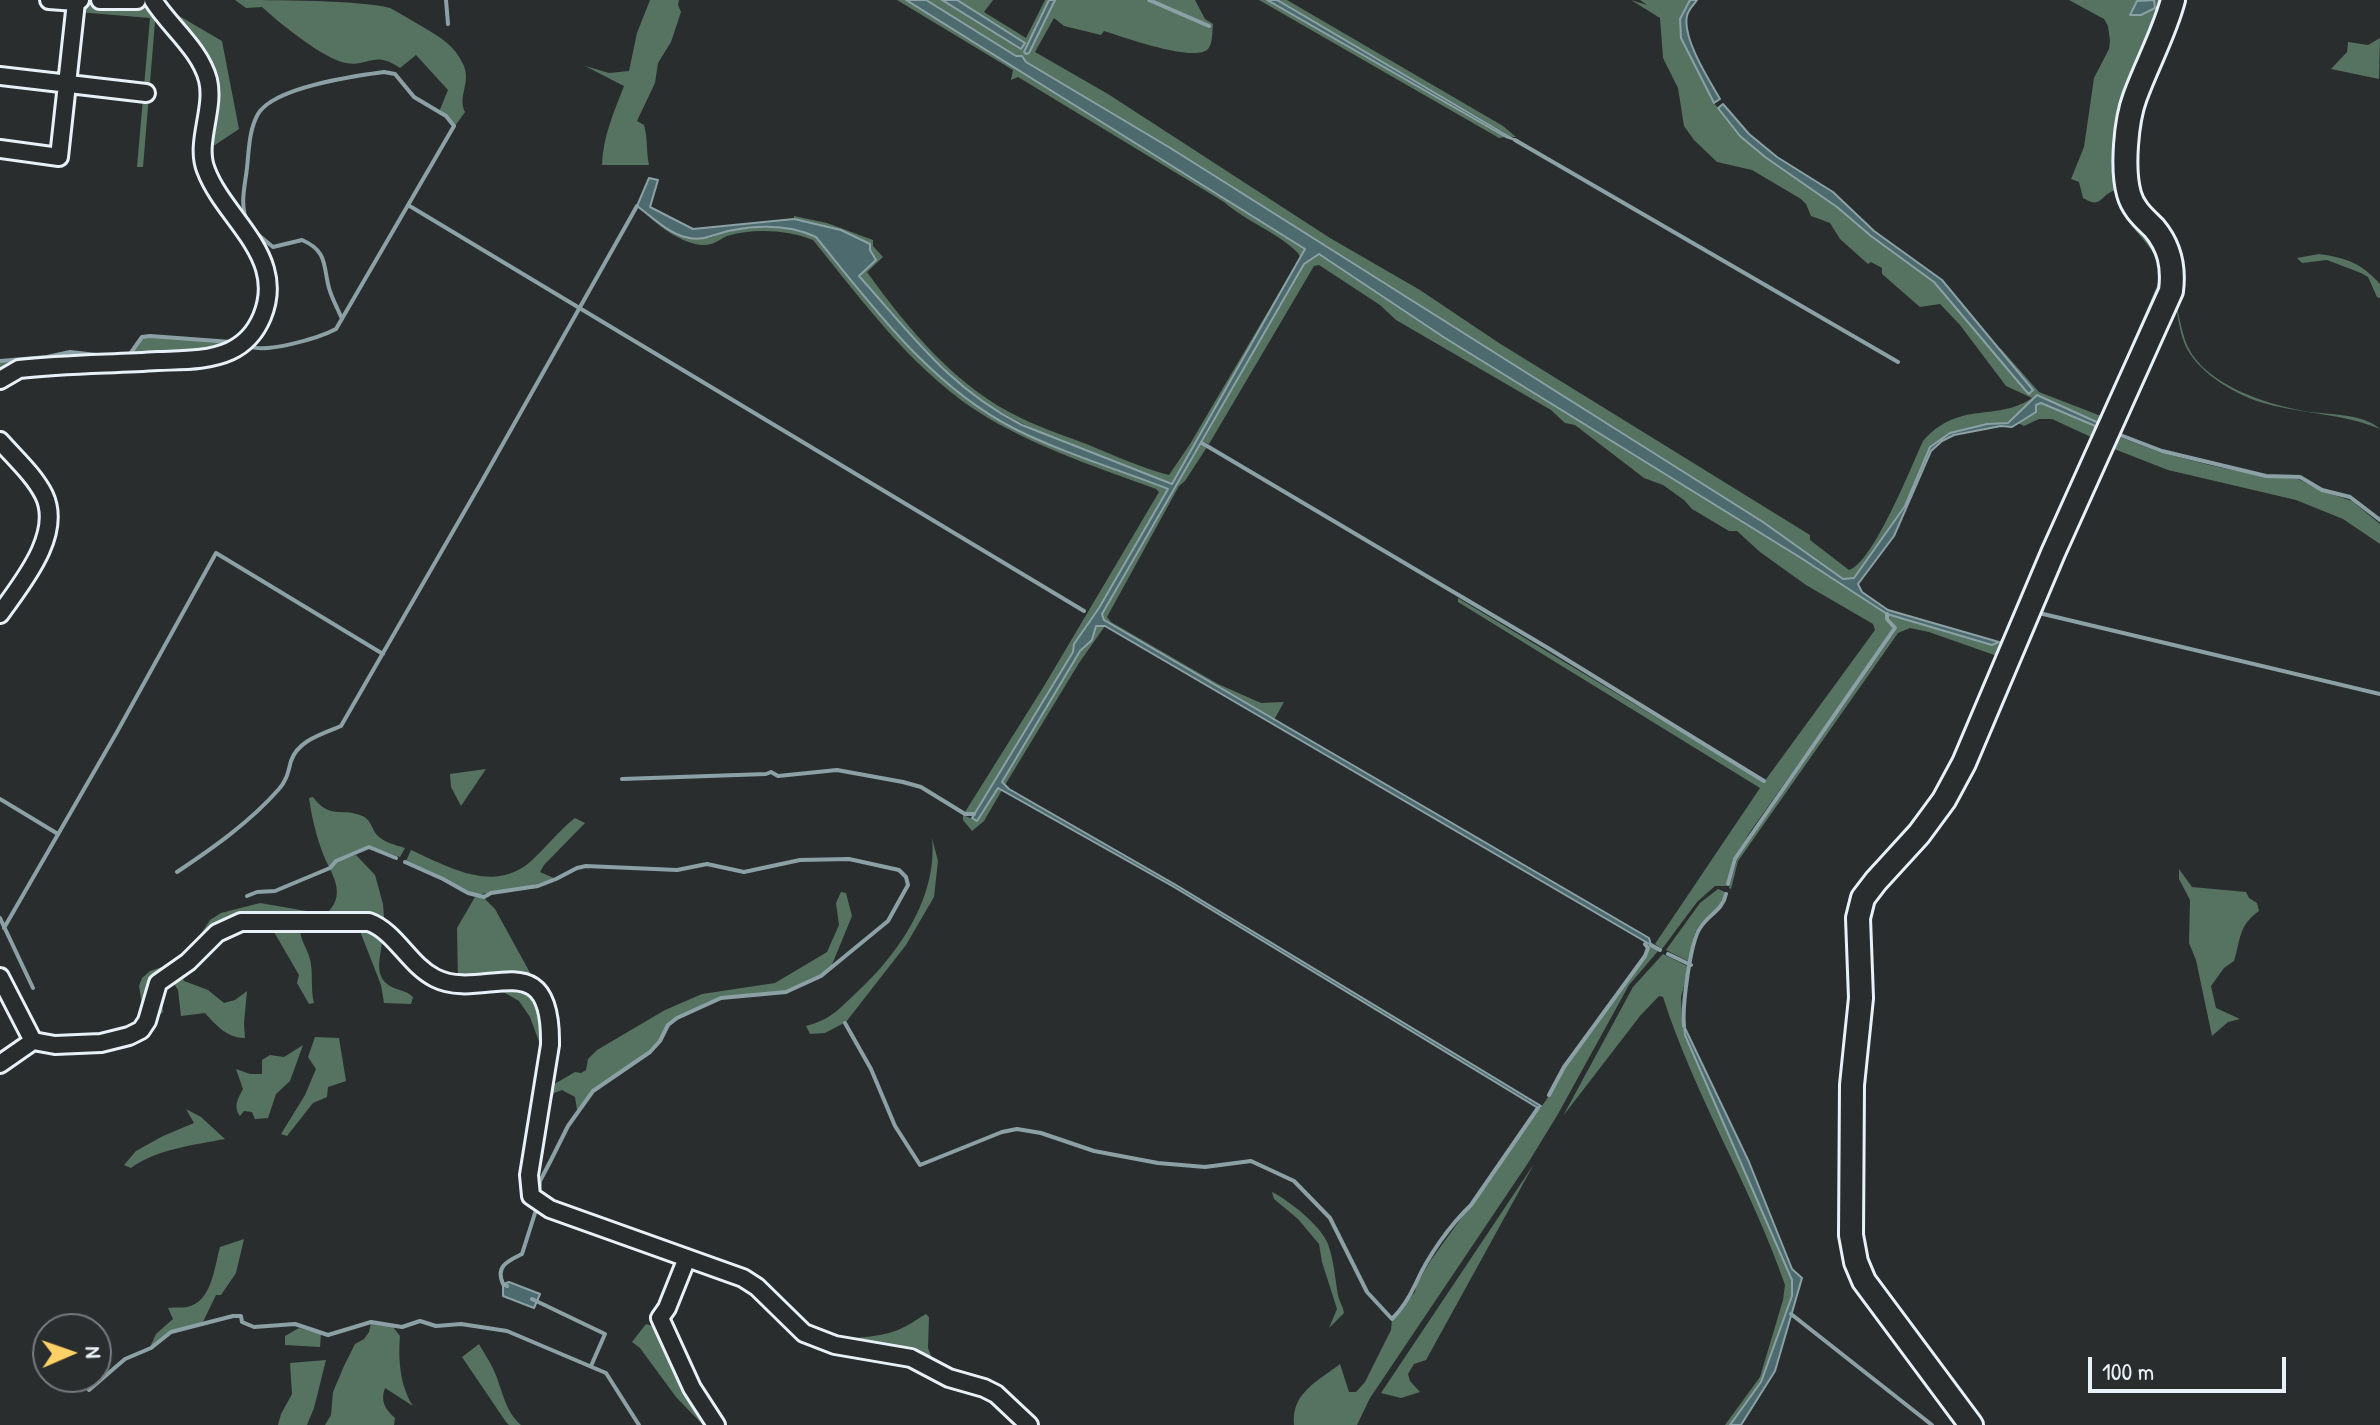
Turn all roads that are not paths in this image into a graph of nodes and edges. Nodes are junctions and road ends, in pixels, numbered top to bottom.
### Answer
1 (49, 0) edge
2 (100, 0) edge
3 (137, 0) edge
4 (153, 0) edge
5 (2173, 0) edge
6 (78, 1) edge
7 (0, 76) edge
8 (68, 84) junction
9 (146, 93) dead end
10 (0, 149) edge
11 (0, 380) edge
12 (0, 441) edge
13 (0, 614) edge
14 (0, 977) edge
15 (33, 1041) junction
16 (0, 1064) edge
17 (687, 1258) junction
18 (716, 1425) edge
19 (1029, 1425) edge
20 (1971, 1425) edge

1 - 6 street
2 - 3 street
4 - 11 street
5 - 20 street
6 - 8 street
7 - 8 street
8 - 9 street
8 - 10 street
12 - 13 street
14 - 15 street
15 - 16 street
15 - 17 street
17 - 18 street
17 - 19 street

